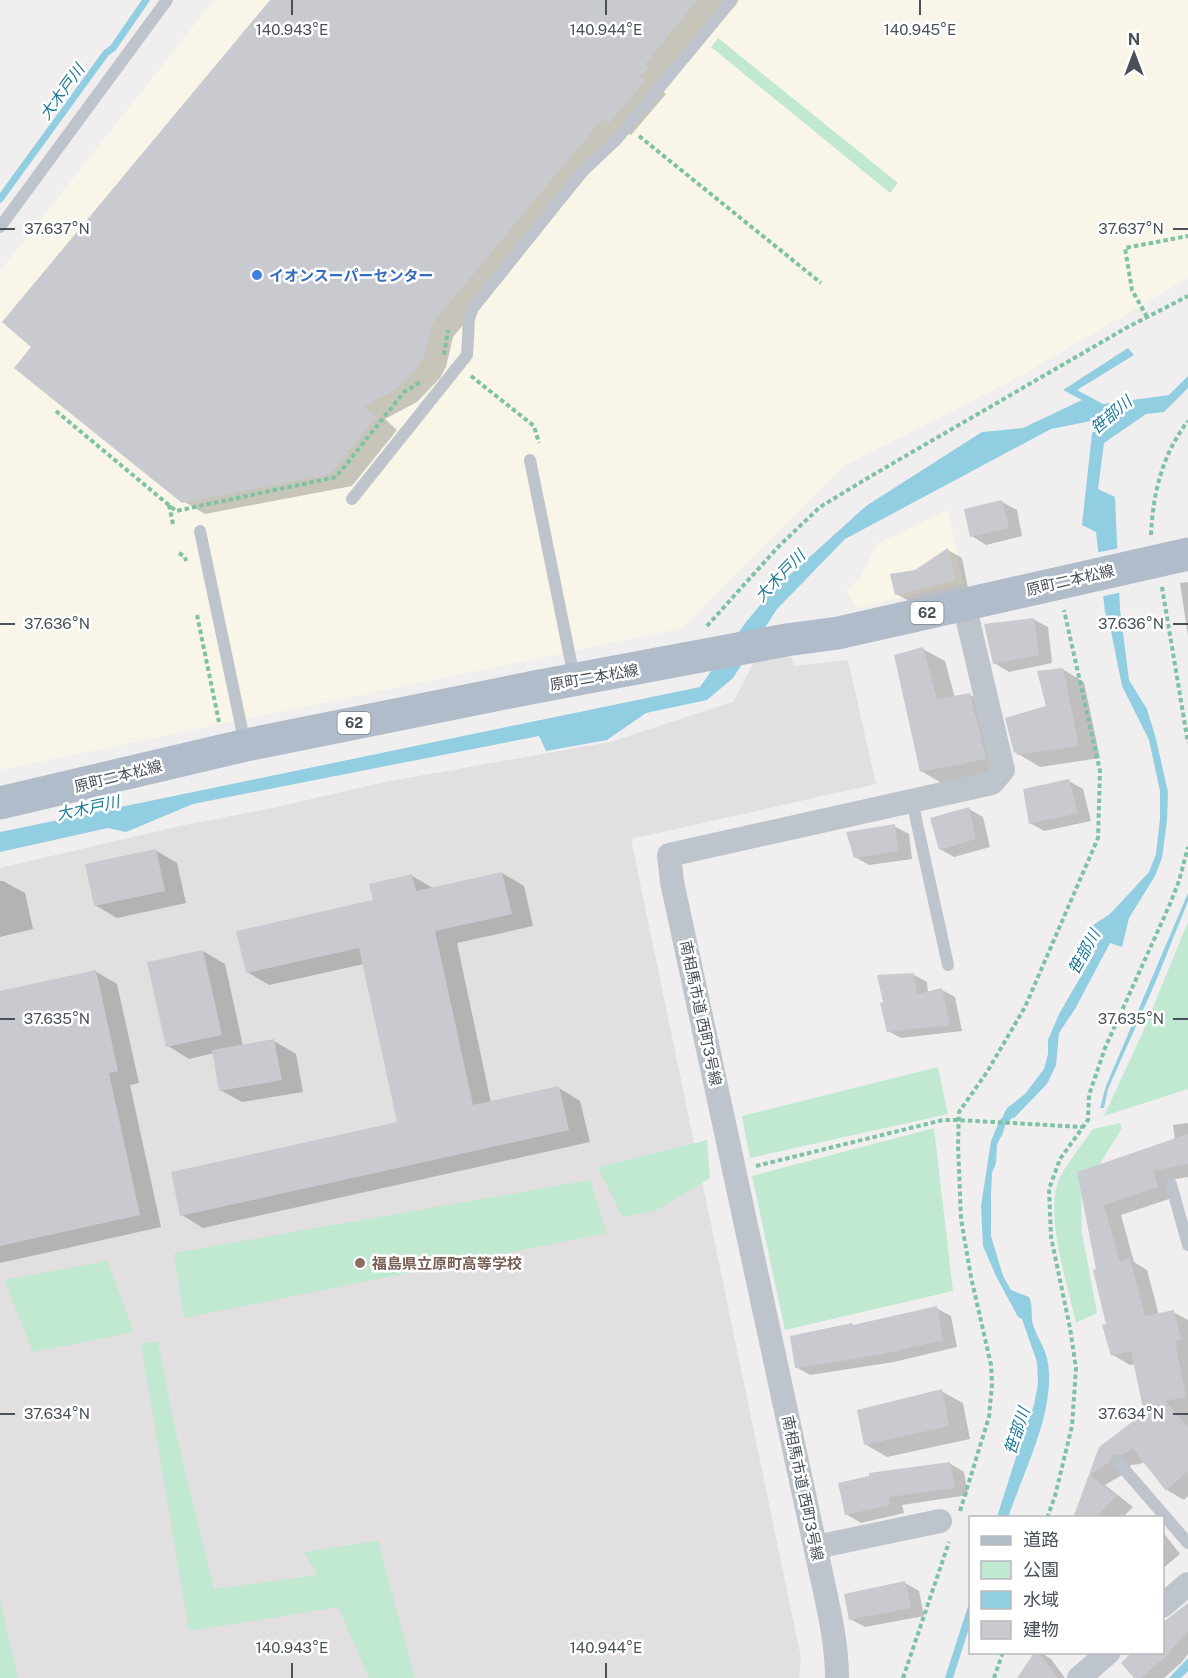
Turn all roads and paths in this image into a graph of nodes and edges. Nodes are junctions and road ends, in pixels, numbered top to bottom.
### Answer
1 (167, 0) edge
2 (732, 0) edge
3 (636, 134) dead end
4 (0, 228) edge
5 (1188, 236) edge
6 (821, 283) dead end
7 (1188, 296) edge
8 (1147, 317) junction
9 (449, 327) dead end
10 (438, 363) dead end
11 (468, 374) dead end
12 (426, 378) dead end
13 (56, 411) dead end
14 (1188, 421) edge
15 (539, 443) dead end
16 (530, 460) dead end
17 (352, 499) dead end
18 (169, 505) junction
19 (173, 524) dead end
20 (200, 531) dead end
21 (179, 553) dead end
22 (1153, 554) junction
23 (1188, 554) edge
24 (188, 568) dead end
25 (1062, 582) junction
26 (964, 604) junction
27 (197, 613) dead end
28 (708, 642) junction
29 (575, 681) junction
30 (219, 724) dead end
31 (1188, 743) edge
32 (246, 745) junction
33 (912, 801) junction
34 (0, 803) edge
35 (1188, 847) edge
36 (948, 965) dead end
37 (958, 1120) junction
38 (1082, 1127) junction
39 (735, 1171) junction
40 (1172, 1184) dead end
41 (1188, 1245) edge
42 (1118, 1462) dead end
43 (1048, 1516) edge
44 (949, 1519) junction
45 (1188, 1543) edge
46 (816, 1547) junction
47 (1188, 1584) edge
48 (1164, 1604) edge
49 (1003, 1654) edge
50 (1108, 1654) edge
51 (837, 1678) edge
52 (903, 1678) edge
53 (994, 1678) edge
54 (1079, 1678) edge

1 - 4 lane
2 - 17 lane
3 - 6 path
5 - 8 path
7 - 8 path
8 - 28 path
9 - 10 path
11 - 15 path
12 - 18 path
13 - 18 path
14 - 22 path
16 - 29 lane
18 - 19 path
20 - 32 lane
21 - 24 path
22 - 23 main road, 原町二本松線 / 62
22 - 25 main road, 原町二本松線 / 62
22 - 31 path
25 - 26 main road, 原町二本松線 / 62
25 - 37 path
26 - 28 main road, 原町二本松線 / 62
26 - 33 street, 南相馬市道 西町3号線
27 - 30 path
28 - 29 main road, 原町二本松線 / 62
29 - 32 main road, 原町二本松線 / 62
32 - 34 main road, 原町二本松線 / 62
33 - 36 lane
33 - 39 street, 南相馬市道 西町3号線
35 - 38 path
37 - 38 path
37 - 39 path
37 - 44 path
38 - 43 path
39 - 46 street, 南相馬市道 西町3号線
40 - 41 lane
42 - 45 lane
44 - 46 street
44 - 52 path
46 - 51 street, 南相馬市道 西町3号線
47 - 48 street
49 - 53 path
50 - 54 street

